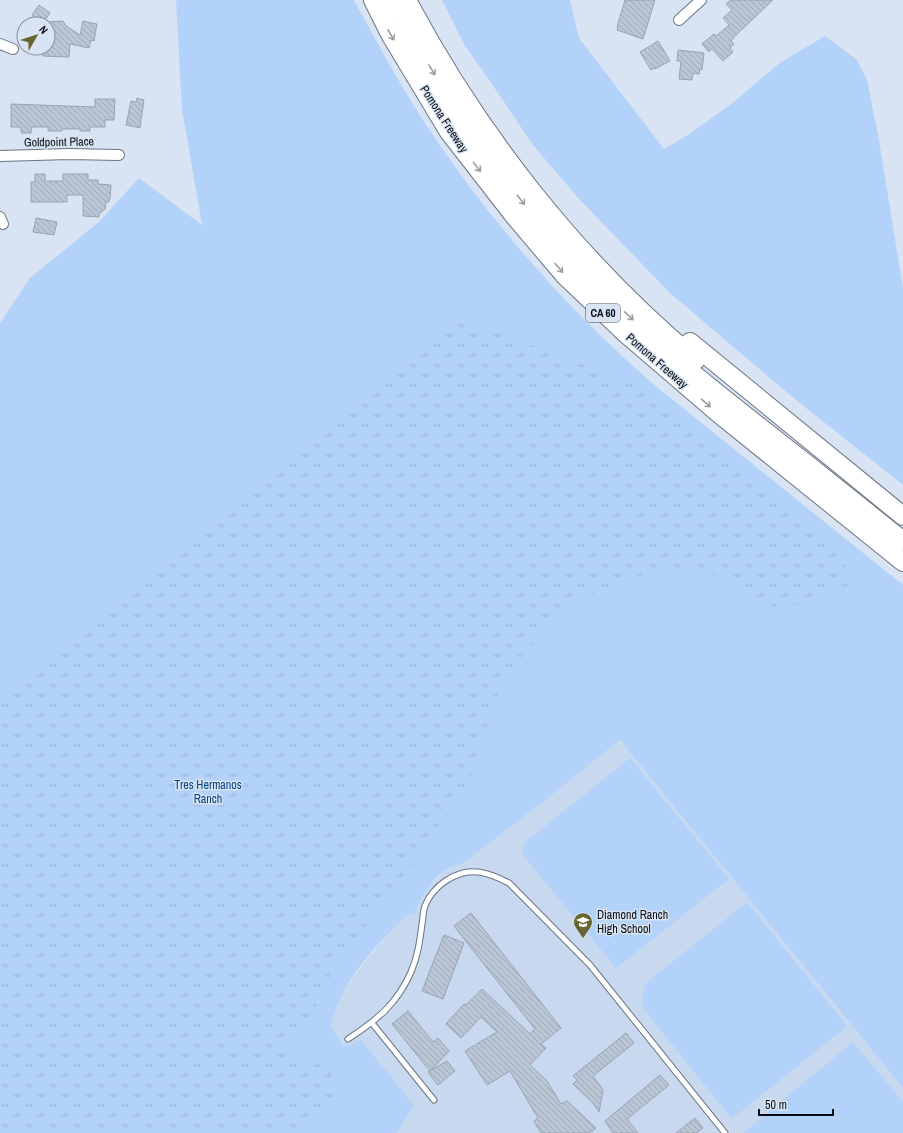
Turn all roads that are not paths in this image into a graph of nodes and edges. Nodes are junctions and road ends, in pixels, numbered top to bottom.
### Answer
1 (373, 0) edge
2 (392, 0) edge
3 (407, 0) edge
4 (420, 0) edge
5 (701, 0) edge
6 (679, 20) dead end
7 (0, 44) edge
8 (12, 49) dead end
9 (119, 155) dead end
10 (0, 156) edge
11 (903, 516) edge
12 (903, 532) edge
13 (903, 541) edge
14 (903, 562) edge
15 (372, 1023) junction
16 (348, 1039) dead end
17 (434, 1100) dead end
18 (725, 1133) edge

1 -> 14 highway, Pomona Freeway / CA 60
2 -> 13 highway
3 - 12 highway
4 - 11 highway
5 - 6 street
7 - 8 street
9 - 10 street, Goldpoint Place
15 - 16 lane
15 - 17 lane
15 - 18 lane

